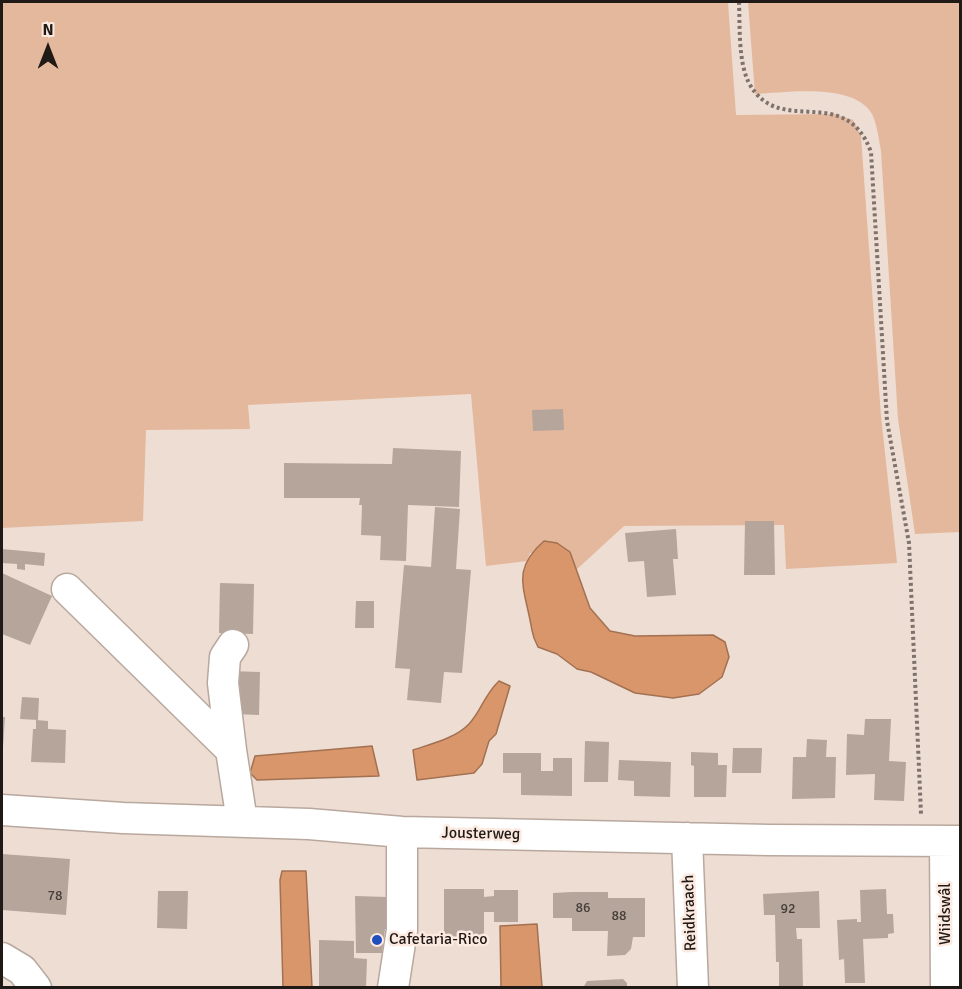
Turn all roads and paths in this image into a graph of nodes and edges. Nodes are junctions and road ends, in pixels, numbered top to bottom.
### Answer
1 (739, 2) edge
2 (67, 589) dead end
3 (233, 645) dead end
4 (231, 750) junction
5 (2, 810) edge
6 (242, 821) junction
7 (402, 832) junction
8 (687, 838) junction
9 (942, 841) edge
10 (2, 958) edge
11 (36, 987) edge
12 (393, 987) edge
13 (693, 987) edge
14 (946, 987) edge

1 - 9 path
2 - 4 street
3 - 4 street
4 - 6 street
5 - 6 street, Jousterweg
6 - 7 street, Jousterweg
7 - 8 street, Jousterweg
7 - 12 street
8 - 9 street, Jousterweg
8 - 13 street, Reidkraach
9 - 14 street, Wiidswâl
10 - 11 street

